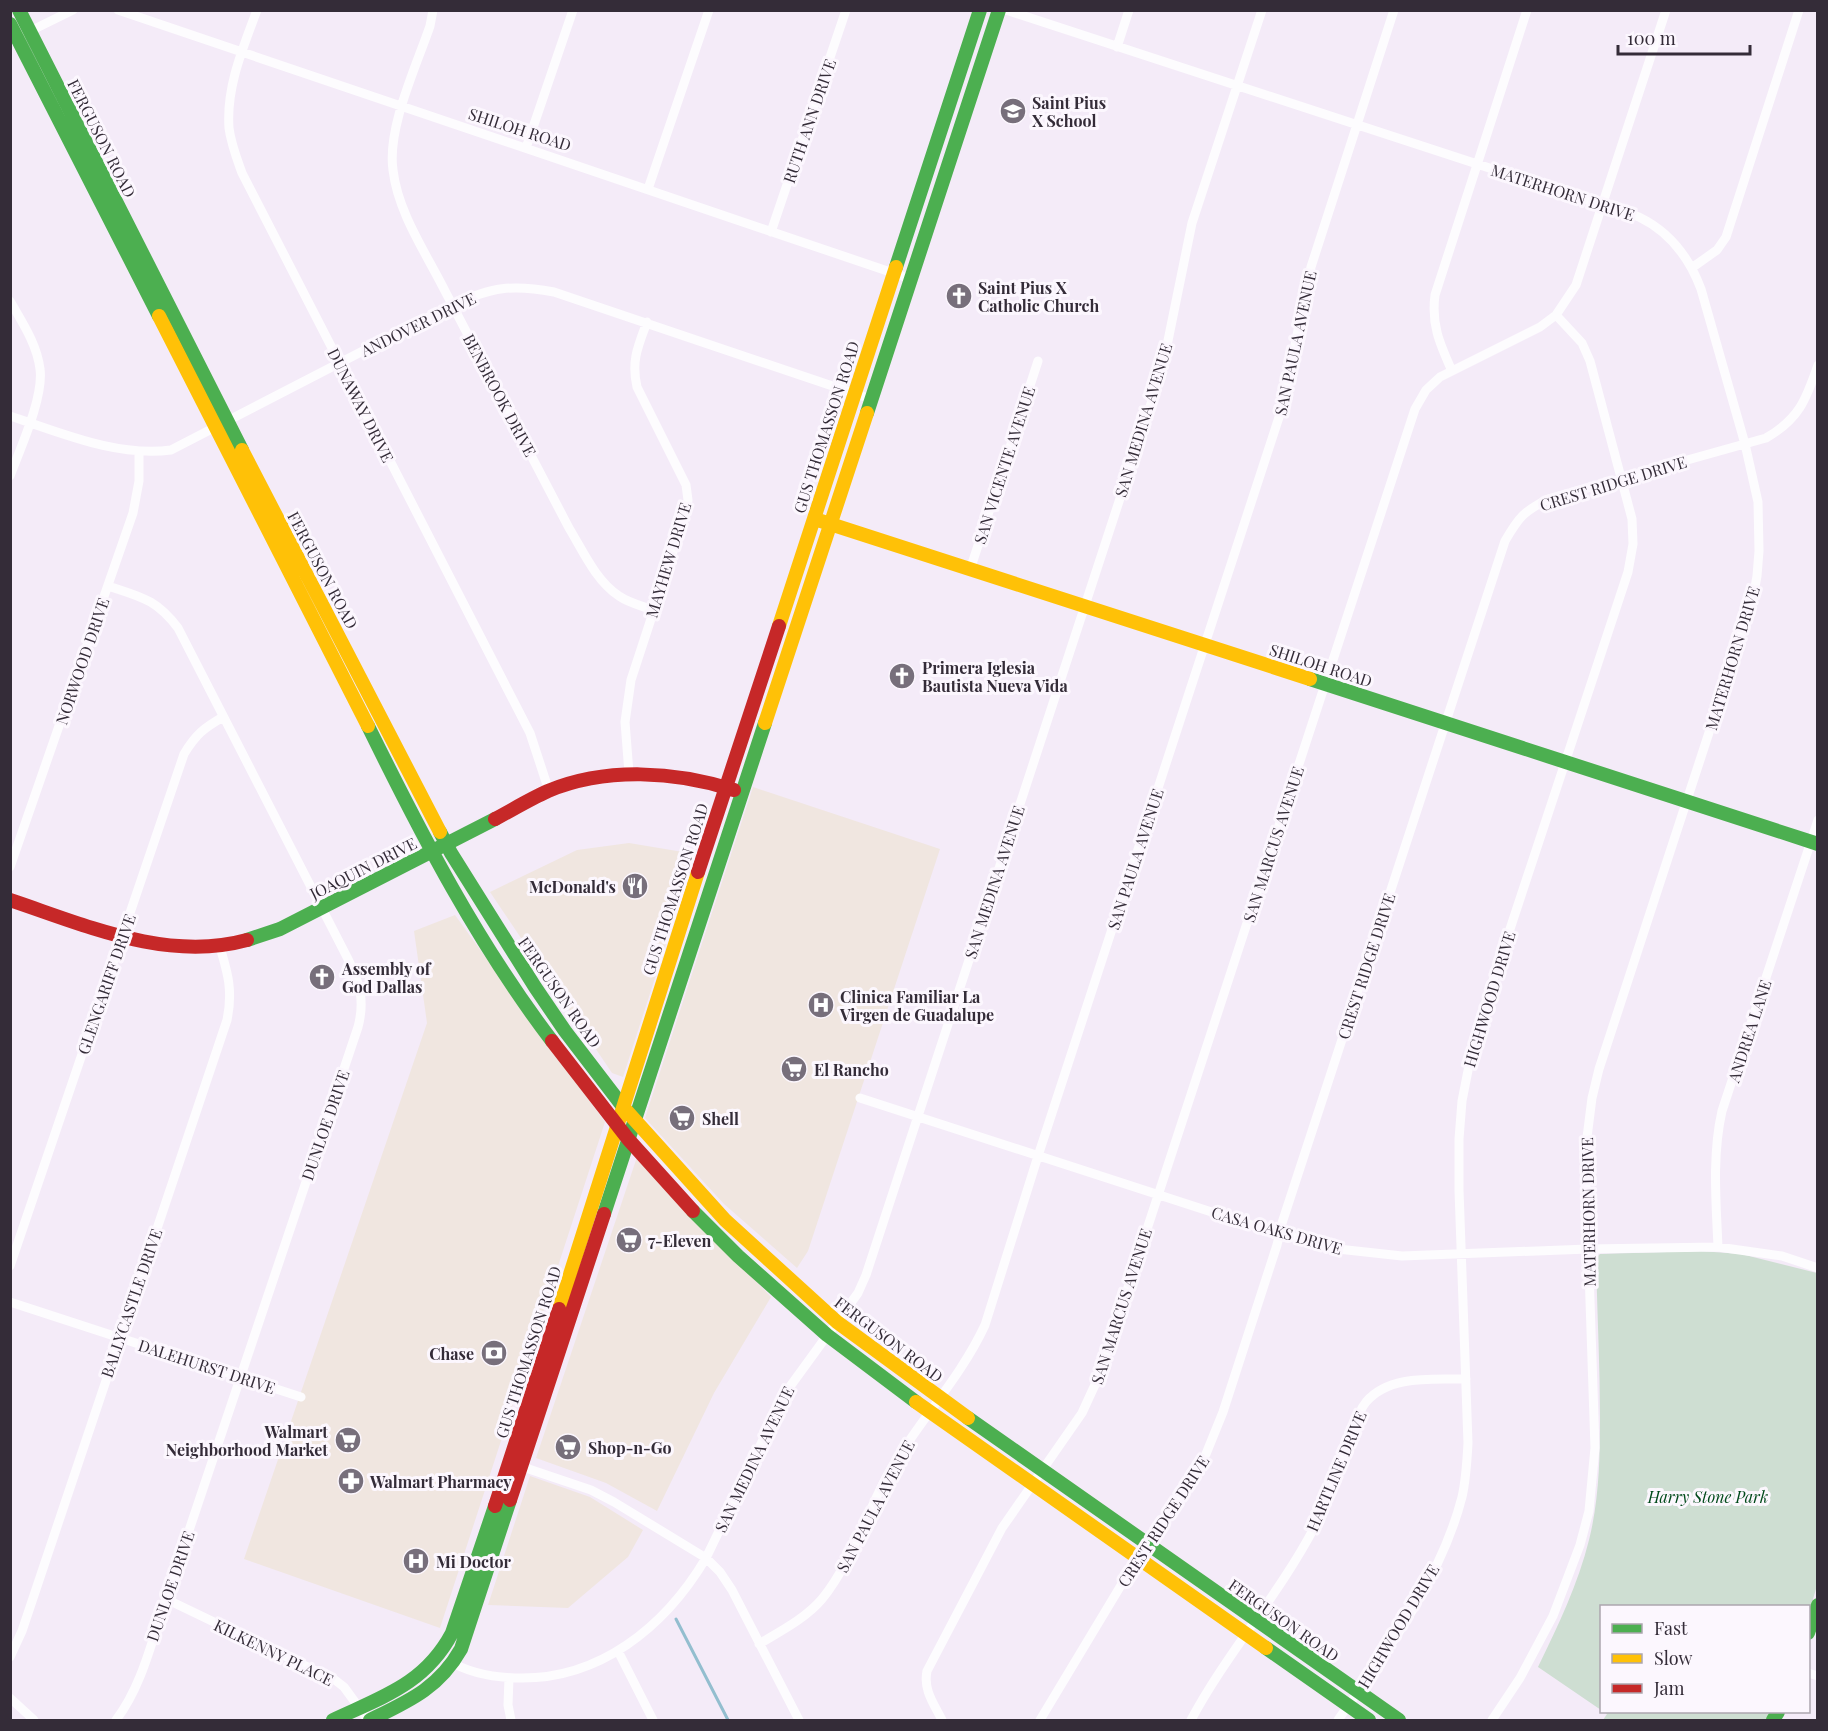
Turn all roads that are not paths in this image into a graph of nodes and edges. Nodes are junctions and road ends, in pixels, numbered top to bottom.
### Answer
1 (19, 10) edge
2 (73, 10) edge
3 (257, 10) edge
4 (433, 10) edge
5 (573, 10) edge
6 (709, 10) edge
7 (846, 10) edge
8 (980, 10) edge
9 (999, 10) edge
10 (1006, 10) edge
11 (1129, 10) edge
12 (1262, 10) edge
13 (1394, 10) edge
14 (1527, 10) edge
15 (1666, 10) edge
16 (1799, 10) edge
17 (121, 11) edge
18 (10, 24) edge
19 (19, 36) edge
20 (1117, 47) junction
21 (242, 51) junction
22 (1238, 86) junction
23 (402, 106) junction
24 (943, 124) junction
25 (1357, 124) junction
26 (959, 130) junction
27 (526, 147) junction
28 (1477, 164) junction
29 (648, 189) junction
30 (1603, 205) junction
31 (771, 232) junction
32 (1693, 267) junction
33 (894, 273) junction
34 (911, 279) junction
35 (10, 300) edge
36 (452, 305) junction
37 (1556, 315) junction
38 (646, 322) junction
39 (1038, 361) dead end
40 (340, 363) junction
41 (1818, 365) edge
42 (1452, 371) junction
43 (855, 393) junction
44 (871, 399) junction
45 (10, 416) edge
46 (29, 422) junction
47 (221, 423) junction
48 (1744, 444) junction
49 (139, 452) junction
50 (10, 476) edge
51 (1622, 479) junction
52 (813, 519) junction
53 (829, 524) junction
54 (970, 570) junction
55 (108, 586) junction
56 (1084, 606) junction
57 (317, 609) junction
58 (653, 610) junction
59 (1205, 645) junction
60 (1325, 684) junction
61 (224, 717) junction
62 (1445, 723) junction
63 (1565, 762) junction
64 (629, 773) junction
65 (726, 787) junction
66 (549, 791) junction
67 (741, 793) junction
68 (1686, 802) junction
69 (1818, 820) edge
70 (446, 843) junction
71 (1814, 843) edge
72 (432, 850) junction
73 (10, 867) edge
74 (10, 900) edge
75 (321, 908) junction
76 (685, 912) junction
77 (700, 917) junction
78 (122, 936) junction
79 (220, 947) junction
80 (654, 1009) junction
81 (666, 1023) junction
82 (860, 1098) dead end
83 (623, 1107) junction
84 (917, 1116) junction
85 (634, 1121) junction
86 (618, 1125) junction
87 (628, 1138) junction
88 (1038, 1156) junction
89 (1158, 1194) junction
90 (1279, 1234) junction
91 (1718, 1247) junction
92 (1588, 1249) junction
93 (1462, 1253) junction
94 (10, 1266) edge
95 (1818, 1268) edge
96 (10, 1302) edge
97 (563, 1317) junction
98 (837, 1322) junction
99 (827, 1335) junction
100 (119, 1337) junction
101 (240, 1376) junction
102 (1466, 1379) junction
103 (301, 1396) dead end
104 (939, 1398) junction
105 (930, 1412) junction
106 (516, 1464) junction
107 (1041, 1470) junction
108 (1032, 1483) junction
109 (1147, 1544) junction
110 (1138, 1557) junction
111 (706, 1558) junction
112 (483, 1563) junction
113 (166, 1599) junction
114 (1818, 1605) edge
115 (1255, 1620) junction
116 (1810, 1630) edge
117 (1245, 1634) junction
118 (759, 1644) junction
119 (618, 1651) junction
120 (440, 1656) junction
121 (10, 1657) edge
122 (454, 1664) junction
123 (509, 1678) junction
124 (1358, 1692) junction
125 (10, 1698) edge
126 (1348, 1706) junction
127 (360, 1707) junction
128 (34, 1720) edge
129 (116, 1720) edge
130 (333, 1720) edge
131 (369, 1720) edge
132 (511, 1720) edge
133 (653, 1720) edge
134 (799, 1720) edge
135 (942, 1720) edge
136 (1040, 1720) edge
137 (1191, 1720) edge
138 (1338, 1720) edge
139 (1369, 1720) edge
140 (1399, 1720) edge
141 (1491, 1720) edge

1 - 19 main road, FERGUSON ROAD
2 - 19 street
3 - 21 street, DUNAWAY DRIVE
4 - 23 street, BENBROOK DRIVE
5 - 27 street
6 - 29 street
7 - 31 street, RUTH ANN DRIVE
8 - 24 main road, GUS THOMASSON ROAD
9 - 26 main road, GUS THOMASSON ROAD
10 - 20 street, MATERHORN DRIVE
11 - 20 street
12 - 22 street, SAN MEDINA AVENUE
13 - 25 street, SAN PAULA AVENUE
14 - 28 street
15 - 30 street, SAN MARCUS AVENUE
16 - 32 street
17 - 21 street, SHILOH ROAD
18 - 19 main road, FERGUSON ROAD
19 - 47 main road, FERGUSON ROAD
20 - 22 street, MATERHORN DRIVE
21 - 23 street, SHILOH ROAD
21 - 40 street, DUNAWAY DRIVE
22 - 25 street, MATERHORN DRIVE
22 - 56 street, SAN MEDINA AVENUE
23 - 27 street, SHILOH ROAD
23 - 36 street, BENBROOK DRIVE
24 - 26 main road
24 - 33 main road, GUS THOMASSON ROAD
25 - 28 street, MATERHORN DRIVE
25 - 59 street, SAN PAULA AVENUE
26 - 34 main road, GUS THOMASSON ROAD
27 - 29 street, SHILOH ROAD
28 - 30 street, MATERHORN DRIVE
28 - 42 street
29 - 31 street, SHILOH ROAD
30 - 32 street, MATERHORN DRIVE
30 - 37 street, SAN MARCUS AVENUE
31 - 33 street, SHILOH ROAD
32 - 48 street, MATERHORN DRIVE
33 - 34 street, SHILOH ROAD
33 - 43 main road, GUS THOMASSON ROAD
34 - 44 main road, GUS THOMASSON ROAD
35 - 46 street
36 - 38 street, ANDOVER DRIVE
36 - 40 street, ANDOVER DRIVE
36 - 58 street, BENBROOK DRIVE
37 - 42 street, SAN MARCUS AVENUE
37 - 51 street, HIGHWOOD DRIVE
38 - 43 street, ANDOVER DRIVE
38 - 58 street, MAYHEW DRIVE
39 - 54 street, SAN VICENTE AVENUE
40 - 47 street, ANDOVER DRIVE
40 - 66 street, DUNAWAY DRIVE
41 - 48 street, CREST RIDGE DRIVE
42 - 60 street, SAN MARCUS AVENUE
43 - 44 street, ANDOVER DRIVE
43 - 52 main road, GUS THOMASSON ROAD
44 - 53 main road, GUS THOMASSON ROAD
45 - 46 street, ANDOVER DRIVE
46 - 49 street, ANDOVER DRIVE
46 - 50 street
47 - 49 street, ANDOVER DRIVE
47 - 57 main road, FERGUSON ROAD
48 - 51 street, CREST RIDGE DRIVE
48 - 68 street, MATERHORN DRIVE
49 - 55 street, NORWOOD DRIVE
51 - 62 street, CREST RIDGE DRIVE
51 - 63 street, HIGHWOOD DRIVE
52 - 53 main road, SHILOH ROAD
52 - 65 main road, GUS THOMASSON ROAD
53 - 54 main road, SHILOH ROAD
53 - 67 main road, GUS THOMASSON ROAD
54 - 56 main road, SHILOH ROAD
55 - 61 street, DUNLOE DRIVE
55 - 73 street, NORWOOD DRIVE
56 - 59 main road, SHILOH ROAD
56 - 84 street, SAN MEDINA AVENUE
57 - 70 main road, FERGUSON ROAD
57 - 72 main road, FERGUSON ROAD
58 - 64 street, MAYHEW DRIVE
59 - 60 main road, SHILOH ROAD
59 - 88 street, SAN PAULA AVENUE
60 - 62 main road, SHILOH ROAD
60 - 89 street, SAN MARCUS AVENUE
61 - 75 street, DUNLOE DRIVE
61 - 78 street, GLENGARIFF DRIVE
62 - 63 main road, SHILOH ROAD
62 - 90 street, CREST RIDGE DRIVE
63 - 68 main road, SHILOH ROAD
63 - 93 street, HIGHWOOD DRIVE
64 - 65 main road, JOAQUIN DRIVE
64 - 66 main road, JOAQUIN DRIVE
65 - 67 main road, JOAQUIN DRIVE
65 - 76 main road, GUS THOMASSON ROAD
66 - 70 main road, JOAQUIN DRIVE
67 - 77 main road, GUS THOMASSON ROAD
68 - 71 main road, SHILOH ROAD
68 - 92 street, MATERHORN DRIVE
69 - 71 street, ANDREA LANE
70 - 72 main road, JOAQUIN DRIVE
70 - 83 main road, FERGUSON ROAD
71 - 91 street, ANDREA LANE
72 - 75 main road, JOAQUIN DRIVE
72 - 86 main road, FERGUSON ROAD
74 - 78 main road, JOAQUIN DRIVE
75 - 79 main road, JOAQUIN DRIVE
75 - 101 street, DUNLOE DRIVE
76 - 77 main road
76 - 80 main road, GUS THOMASSON ROAD
77 - 81 main road, GUS THOMASSON ROAD
78 - 79 main road, JOAQUIN DRIVE
78 - 94 street, GLENGARIFF DRIVE
79 - 100 street, BALLYCASTLE DRIVE
80 - 81 main road
80 - 83 main road, GUS THOMASSON ROAD
81 - 85 main road, GUS THOMASSON ROAD
82 - 84 street, CASA OAKS DRIVE
83 - 85 main road, FERGUSON ROAD
83 - 86 main road, GUS THOMASSON ROAD
84 - 88 street, CASA OAKS DRIVE
84 - 98 street, SAN MEDINA AVENUE
85 - 87 main road, GUS THOMASSON ROAD
85 - 98 main road, FERGUSON ROAD
86 - 87 main road, FERGUSON ROAD
86 - 97 main road, GUS THOMASSON ROAD
87 - 97 main road, GUS THOMASSON ROAD
87 - 99 main road, FERGUSON ROAD
88 - 89 street, CASA OAKS DRIVE
88 - 104 street, SAN PAULA AVENUE
89 - 90 street, CASA OAKS DRIVE
89 - 107 street, SAN MARCUS AVENUE
90 - 93 street, CASA OAKS DRIVE
90 - 109 street, CREST RIDGE DRIVE
91 - 92 street, CASA OAKS DRIVE
91 - 95 street, CASA OAKS DRIVE
92 - 93 street, CASA OAKS DRIVE
92 - 141 street, MATERHORN DRIVE
93 - 102 street, HIGHWOOD DRIVE
96 - 100 street, DALEHURST DRIVE
97 - 106 main road, GUS THOMASSON ROAD
98 - 99 street, SAN MEDINA AVENUE
98 - 104 main road, FERGUSON ROAD
99 - 105 main road, FERGUSON ROAD
99 - 111 street, SAN MEDINA AVENUE
100 - 101 street, DALEHURST DRIVE
100 - 121 street, BALLYCASTLE DRIVE
101 - 103 street, DALEHURST DRIVE
101 - 113 street, DUNLOE DRIVE
102 - 115 street, HARTLINE DRIVE
102 - 124 street, HIGHWOOD DRIVE
104 - 105 street, SAN PAULA AVENUE
104 - 107 main road, FERGUSON ROAD
105 - 108 main road, FERGUSON ROAD
105 - 118 street, SAN PAULA AVENUE
106 - 111 street
106 - 112 main road, GUS THOMASSON ROAD
107 - 108 street, SAN MARCUS AVENUE
107 - 109 main road, FERGUSON ROAD
108 - 110 main road, FERGUSON ROAD
108 - 135 street, SAN MARCUS AVENUE
109 - 110 street, CREST RIDGE DRIVE
109 - 115 main road, FERGUSON ROAD
110 - 117 main road, FERGUSON ROAD
110 - 136 street, CREST RIDGE DRIVE
111 - 118 street
111 - 119 street, SAN MEDINA AVENUE
112 - 120 main road, GUS THOMASSON ROAD
112 - 122 main road, GUS THOMASSON ROAD
113 - 127 street, KILKENNY PLACE
113 - 129 street, DUNLOE DRIVE
114 - 116 main road
115 - 117 street, HARTLINE DRIVE
115 - 124 main road, FERGUSON ROAD
117 - 126 main road, FERGUSON ROAD
117 - 137 street, HARTLINE DRIVE
118 - 134 street
119 - 123 street, SAN MEDINA AVENUE
119 - 133 street
120 - 122 street, SAN MEDINA AVENUE
120 - 127 main road, GUS THOMASSON ROAD
122 - 123 street, SAN MEDINA AVENUE
122 - 131 main road, GUS THOMASSON ROAD
123 - 132 street
124 - 126 street, HIGHWOOD DRIVE
124 - 140 main road, FERGUSON ROAD
125 - 128 street
126 - 138 street, HIGHWOOD DRIVE
126 - 139 main road, FERGUSON ROAD
127 - 130 main road, GUS THOMASSON ROAD
127 - 131 street, KILKENNY PLACE

